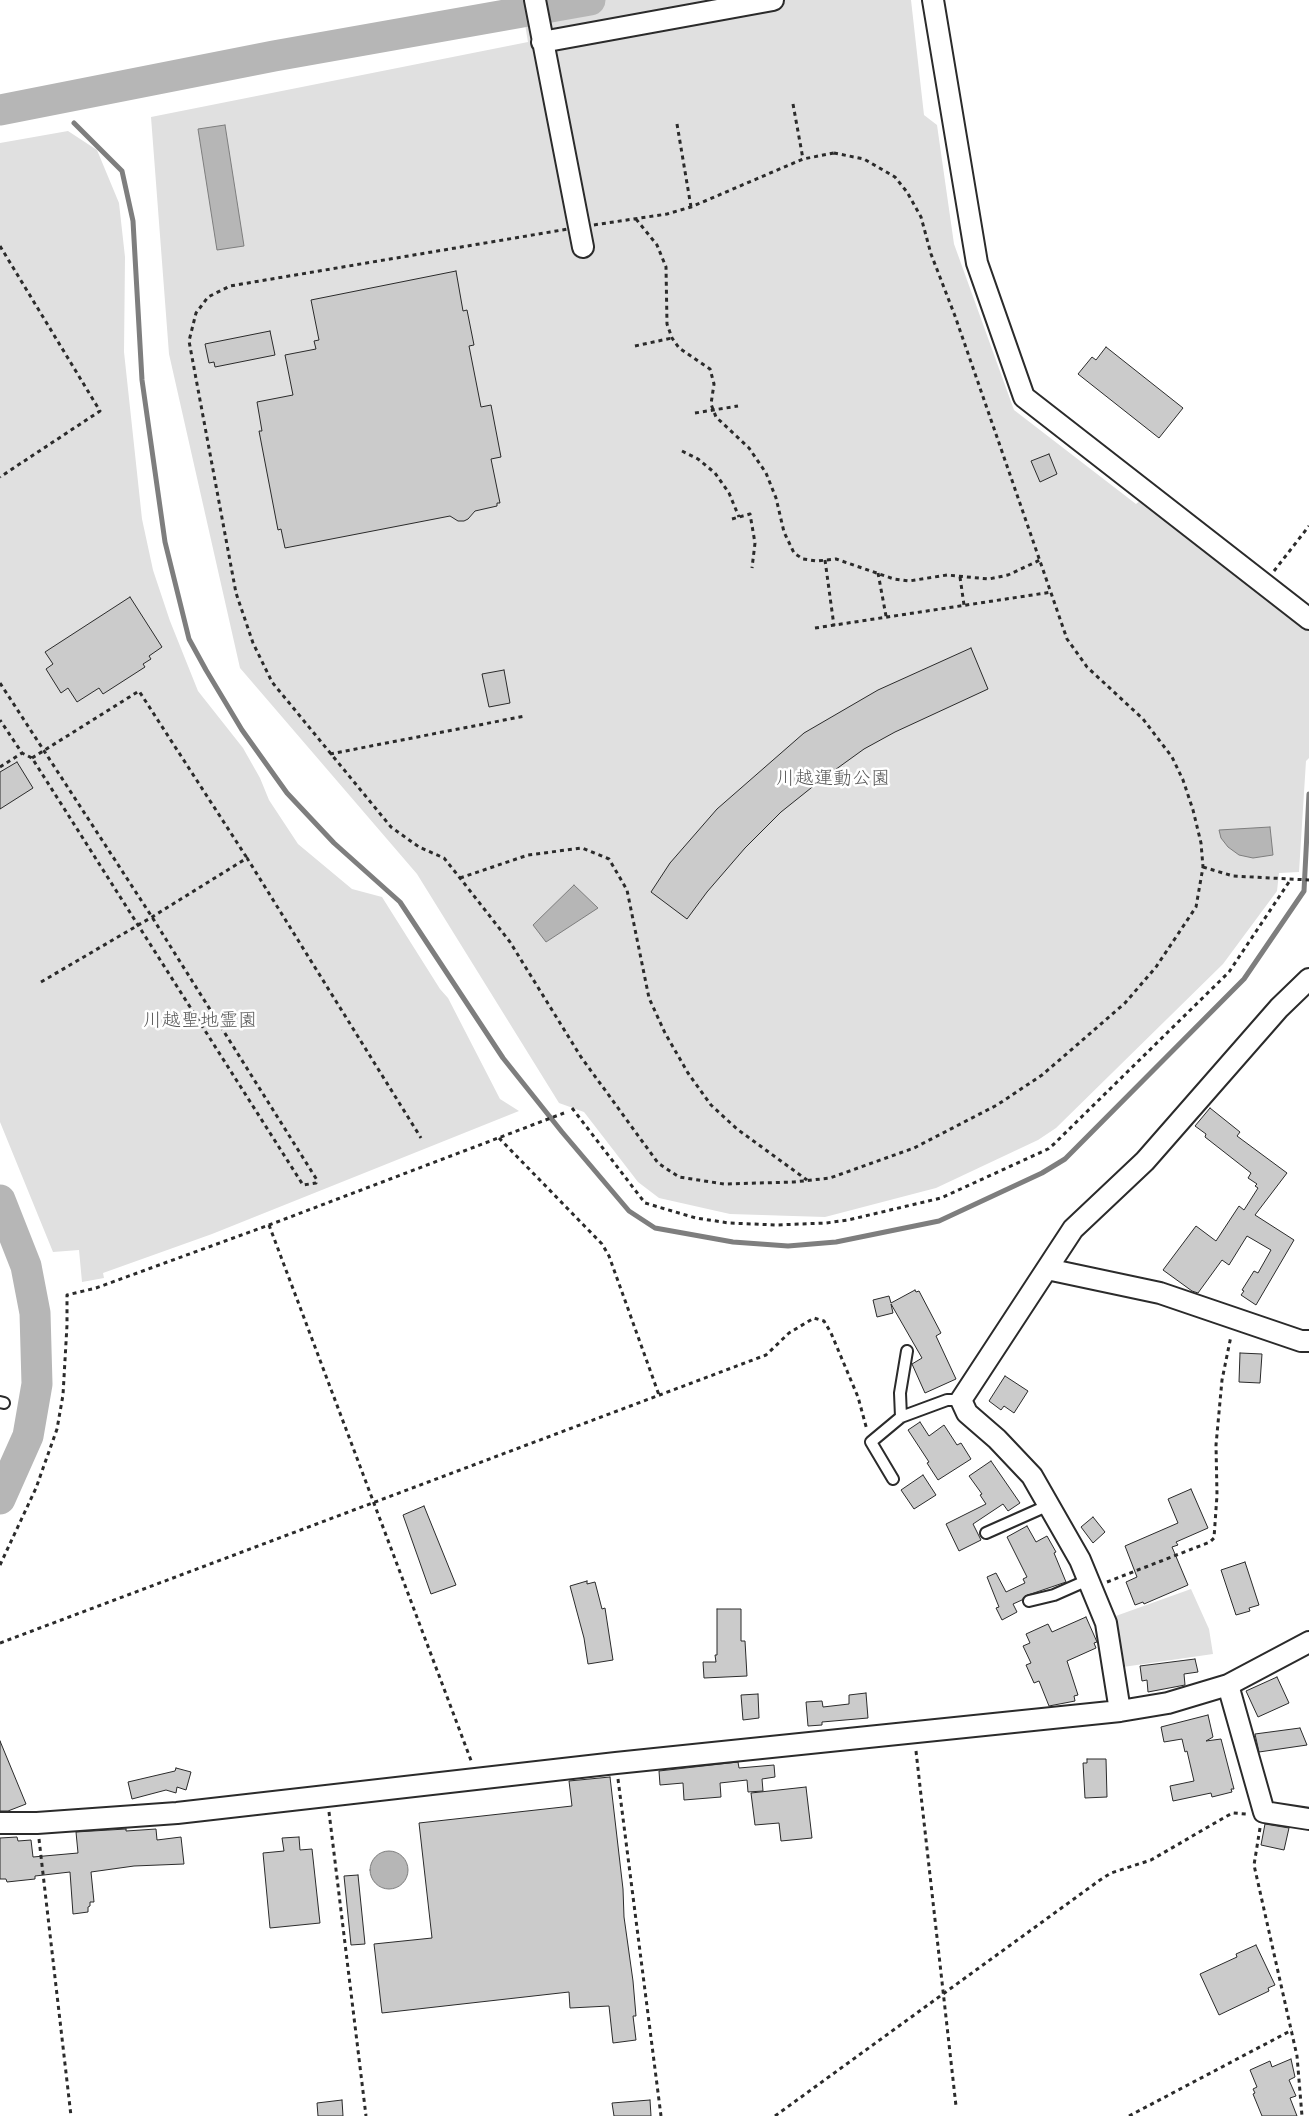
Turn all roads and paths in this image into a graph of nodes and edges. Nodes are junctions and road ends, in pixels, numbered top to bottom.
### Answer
1 (535, 0) edge
2 (774, 0) edge
3 (933, 0) edge
4 (541, 36) junction
5 (793, 104) dead end
6 (677, 124) dead end
7 (803, 159) junction
8 (691, 207) junction
9 (636, 219) junction
10 (580, 226) junction
11 (0, 246) edge
12 (583, 247) dead end
13 (672, 338) junction
14 (635, 346) dead end
15 (738, 406) dead end
16 (714, 410) junction
17 (695, 413) dead end
18 (682, 451) dead end
19 (0, 477) edge
20 (739, 517) junction
21 (732, 519) dead end
22 (1309, 526) edge
23 (824, 560) junction
24 (1040, 560) junction
25 (752, 568) dead end
26 (878, 572) junction
27 (960, 576) junction
28 (1264, 584) junction
29 (1052, 592) junction
30 (964, 605) junction
31 (886, 616) junction
32 (1309, 619) edge
33 (834, 626) junction
34 (815, 628) dead end
35 (0, 683) edge
36 (525, 716) dead end
37 (0, 720) edge
38 (44, 751) junction
39 (22, 753) junction
40 (330, 754) junction
41 (32, 758) junction
42 (0, 767) edge
43 (247, 858) junction
44 (1203, 867) junction
45 (460, 878) junction
46 (1291, 879) junction
47 (1309, 880) edge
48 (152, 917) junction
49 (138, 925) junction
50 (1309, 979) edge
51 (41, 982) dead end
52 (572, 1108) dead end
53 (564, 1113) dead end
54 (422, 1138) dead end
55 (499, 1138) junction
56 (807, 1180) junction
57 (269, 1225) junction
58 (1047, 1269) junction
59 (1235, 1319) junction
60 (1309, 1341) edge
61 (907, 1352) dead end
62 (660, 1395) junction
63 (961, 1400) junction
64 (901, 1417) junction
65 (871, 1442) junction
66 (893, 1479) dead end
67 (372, 1502) junction
68 (1049, 1505) junction
69 (986, 1532) dead end
70 (0, 1565) edge
71 (1090, 1584) junction
72 (1028, 1601) dead end
73 (1309, 1642) edge
74 (0, 1643) edge
75 (1228, 1684) junction
76 (1120, 1711) junction
77 (914, 1732) junction
78 (616, 1763) junction
79 (478, 1778) junction
80 (327, 1797) junction
81 (1264, 1812) junction
82 (1309, 1819) edge
83 (0, 1823) edge
84 (37, 1824) junction
85 (942, 1994) junction
86 (1292, 2030) junction
87 (956, 2106) dead end
88 (71, 2116) edge
89 (366, 2116) edge
90 (661, 2116) edge
91 (775, 2116) edge
92 (1129, 2116) edge
93 (1302, 2116) edge

1 - 4 street
2 - 4 street
3 - 28 street
4 - 10 street
5 - 7 path
6 - 8 path
7 - 8 path
7 - 24 path
8 - 9 path
9 - 10 path
9 - 13 path
10 - 12 street
10 - 40 path
11 - 19 path
13 - 14 path
13 - 16 path
15 - 16 path
16 - 17 path
16 - 23 path
18 - 20 path
20 - 21 path
20 - 25 path
22 - 28 path
23 - 26 path
23 - 33 path
24 - 27 path
24 - 29 path
26 - 27 path
26 - 31 path
27 - 30 path
28 - 32 street
29 - 30 path
29 - 44 path
30 - 31 path
31 - 33 path
33 - 34 path
35 - 38 path
36 - 40 path
37 - 39 path
38 - 41 path
38 - 43 path
38 - 48 path
39 - 41 path
39 - 42 path
40 - 45 path
41 - 49 path
43 - 48 path
43 - 54 path
44 - 46 path
44 - 56 path
45 - 56 path
45 - 56 path
46 - 47 path
46 - 52 path
48 - 49 path
48 - 49 path
49 - 51 path
50 - 58 street
53 - 55 path
55 - 57 path
55 - 62 path
57 - 67 path
57 - 70 path
58 - 59 street
58 - 63 street
59 - 60 street
59 - 71 path
61 - 64 lane
62 - 65 path
62 - 67 path
63 - 64 lane
63 - 68 street
64 - 65 lane
65 - 66 lane
67 - 74 path
67 - 79 path
68 - 69 lane
68 - 71 street
71 - 72 lane
71 - 76 street
73 - 75 street
75 - 76 street
75 - 81 street
76 - 77 street
77 - 78 street
77 - 85 path
78 - 79 street
78 - 90 path
79 - 80 street
80 - 84 street
80 - 89 path
81 - 82 street
81 - 85 path
81 - 86 path
83 - 84 street
84 - 88 path
85 - 87 path
85 - 91 path
86 - 92 path
86 - 93 path

